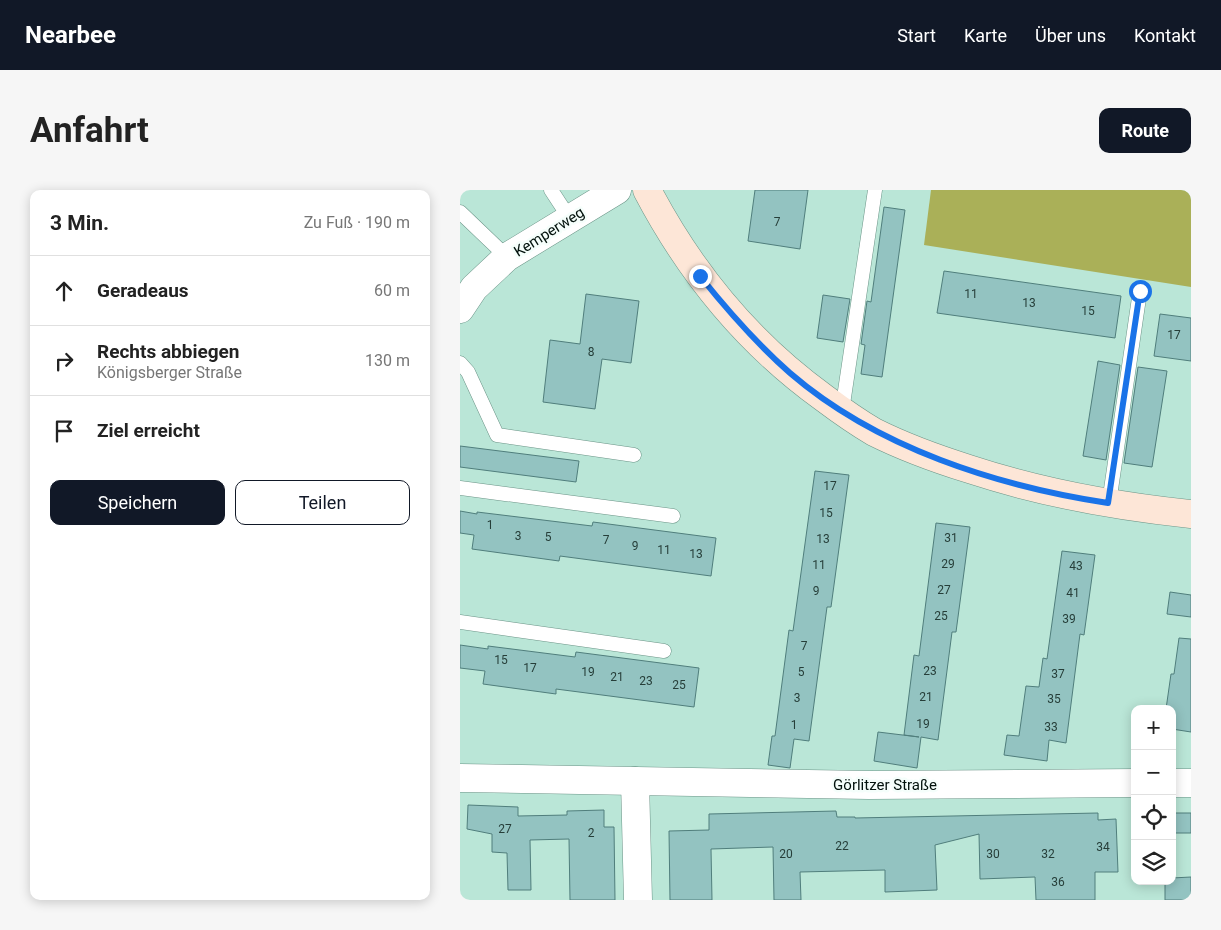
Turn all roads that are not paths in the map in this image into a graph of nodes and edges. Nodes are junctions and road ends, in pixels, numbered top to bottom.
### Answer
1 (551, 190) edge
2 (617, 190) edge
3 (647, 190) edge
4 (875, 190) edge
5 (460, 212) edge
6 (570, 219) junction
7 (507, 257) junction
8 (1140, 291) dead end
9 (460, 310) edge
10 (460, 363) edge
11 (842, 411) junction
12 (634, 455) dead end
13 (460, 488) edge
14 (1108, 503) junction
15 (1191, 514) edge
16 (673, 516) dead end
17 (460, 622) edge
18 (664, 652) dead end
19 (460, 778) edge
20 (635, 781) junction
21 (1131, 783) edge
22 (1176, 783) edge
23 (1191, 783) edge
24 (638, 900) edge

1 - 6 lane
2 - 6 street, Kemperweg
3 - 11 street
4 - 11 lane
5 - 7 lane, Kemperweg
6 - 7 street, Kemperweg
7 - 9 street, Kemperweg
8 - 14 lane
10 - 12 lane
11 - 14 street
13 - 16 lane
14 - 15 street
17 - 18 lane
19 - 20 street, Görlitzer Straße
20 - 21 street, Görlitzer Straße
20 - 24 street
22 - 23 street

